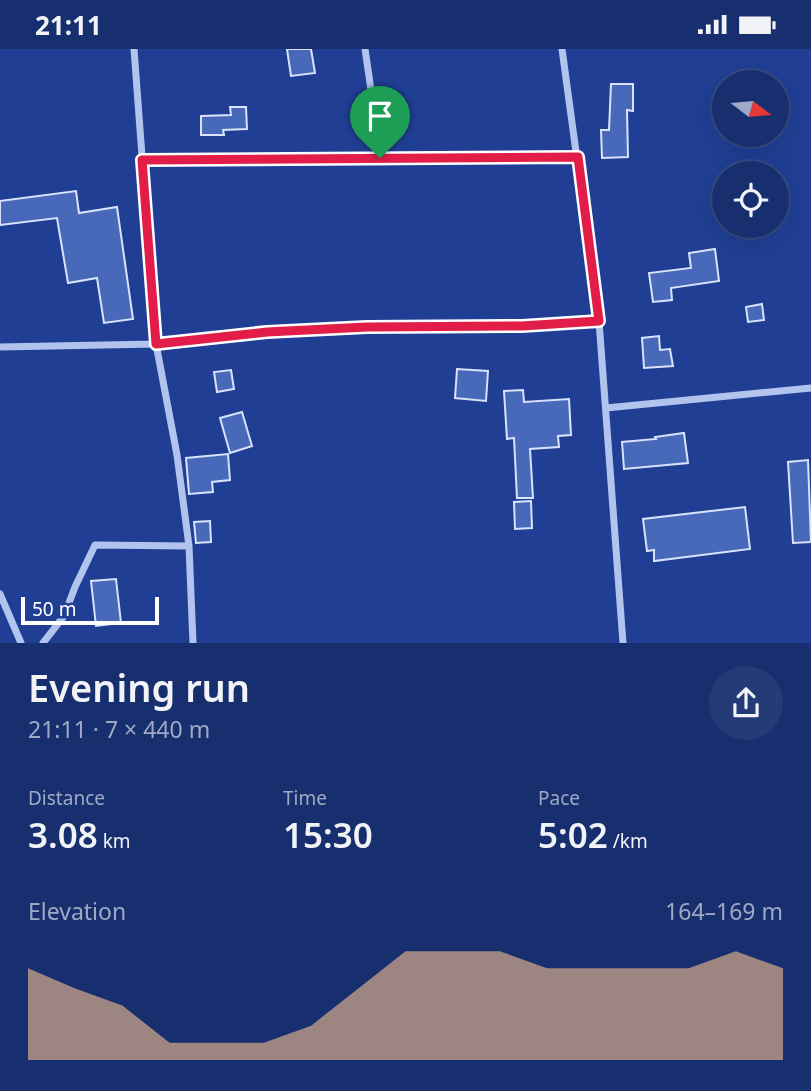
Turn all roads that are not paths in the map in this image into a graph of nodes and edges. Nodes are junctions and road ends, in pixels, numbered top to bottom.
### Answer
1 (134, 49) edge
2 (365, 49) edge
3 (562, 49) edge
4 (578, 157) junction
5 (380, 158) junction
6 (142, 160) junction
7 (599, 321) junction
8 (156, 344) junction
9 (0, 347) edge
10 (811, 388) edge
11 (606, 408) junction
12 (190, 546) junction
13 (0, 594) edge
14 (21, 643) edge
15 (43, 643) edge
16 (193, 643) edge
17 (623, 643) edge

1 - 6 street
2 - 5 street
3 - 4 street
4 - 5 street
4 - 7 street
5 - 6 street
6 - 8 street
7 - 8 street
7 - 11 street
8 - 9 street
8 - 12 street
10 - 11 street
11 - 17 street
12 - 15 street
12 - 16 street
13 - 14 street

